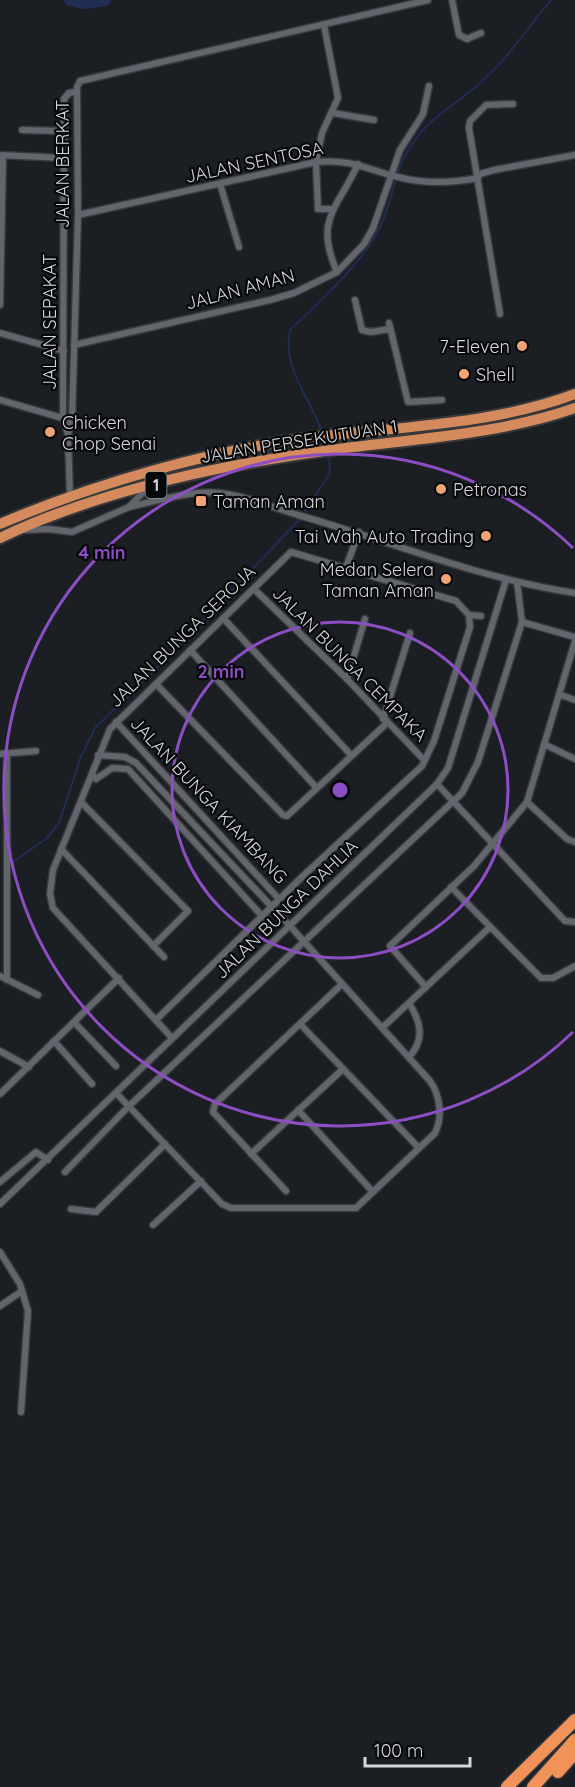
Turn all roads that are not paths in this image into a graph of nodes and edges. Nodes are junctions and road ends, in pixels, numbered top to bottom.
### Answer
1 (428, 0) edge
2 (452, 0) edge
3 (324, 25) junction
4 (481, 33) dead end
5 (429, 86) dead end
6 (77, 92) junction
7 (513, 104) dead end
8 (333, 113) junction
9 (374, 120) dead end
10 (22, 130) dead end
11 (64, 131) junction
12 (575, 155) edge
13 (1, 156) edge
14 (63, 158) junction
15 (316, 162) junction
16 (358, 164) junction
17 (390, 175) junction
18 (478, 178) junction
19 (220, 184) junction
20 (332, 209) junction
21 (78, 215) junction
22 (239, 247) dead end
23 (337, 272) junction
24 (0, 274) edge
25 (356, 300) dead end
26 (0, 305) edge
27 (500, 314) dead end
28 (0, 333) edge
29 (74, 345) junction
30 (64, 351) junction
31 (575, 394) edge
32 (0, 400) edge
33 (442, 400) dead end
34 (575, 408) edge
35 (63, 418) junction
36 (72, 420) junction
37 (68, 434) junction
38 (148, 487) junction
39 (70, 497) junction
40 (129, 507) junction
41 (0, 524) edge
42 (12, 532) junction
43 (359, 532) junction
44 (0, 538) edge
45 (346, 567) junction
46 (506, 580) junction
47 (517, 582) junction
48 (254, 589) junction
49 (575, 593) edge
50 (469, 615) junction
51 (481, 616) dead end
52 (223, 618) junction
53 (365, 619) dead end
54 (522, 622) junction
55 (410, 633) dead end
56 (575, 639) edge
57 (189, 650) junction
58 (347, 679) junction
59 (156, 684) junction
60 (561, 695) junction
61 (575, 700) edge
62 (385, 721) junction
63 (116, 722) junction
64 (544, 744) junction
65 (36, 751) dead end
66 (4, 753) edge
67 (351, 754) junction
68 (98, 755) junction
69 (575, 759) edge
70 (424, 760) junction
71 (92, 774) junction
72 (437, 784) junction
73 (316, 787) junction
74 (81, 802) junction
75 (454, 802) junction
76 (527, 802) junction
77 (575, 842) edge
78 (492, 845) junction
79 (61, 849) junction
80 (451, 887) junction
81 (279, 899) junction
82 (272, 907) junction
83 (262, 916) junction
84 (575, 922) edge
85 (290, 926) junction
86 (490, 927) junction
87 (305, 943) junction
88 (153, 946) junction
89 (164, 957) dead end
90 (575, 966) edge
91 (3, 978) edge
92 (119, 978) junction
93 (342, 984) junction
94 (426, 987) junction
95 (38, 995) dead end
96 (409, 1003) junction
97 (157, 1019) junction
98 (74, 1022) junction
99 (301, 1025) junction
100 (382, 1028) junction
101 (172, 1038) junction
102 (54, 1041) junction
103 (0, 1051) edge
104 (409, 1057) junction
105 (29, 1066) junction
106 (116, 1066) dead end
107 (343, 1069) junction
108 (92, 1084) dead end
109 (0, 1094) edge
110 (117, 1094) junction
111 (128, 1107) junction
112 (298, 1110) junction
113 (165, 1144) junction
114 (419, 1148) junction
115 (251, 1154) junction
116 (48, 1160) junction
117 (65, 1172) dead end
118 (201, 1181) junction
119 (0, 1182) edge
120 (286, 1191) dead end
121 (373, 1192) junction
122 (0, 1204) edge
123 (71, 1209) dead end
124 (153, 1225) dead end
125 (0, 1252) edge
126 (22, 1291) junction
127 (0, 1306) edge
128 (21, 1412) dead end
129 (575, 1720) edge
130 (575, 1740) edge
131 (575, 1753) edge
132 (507, 1787) edge
133 (533, 1787) edge
134 (544, 1787) edge

1 - 3 street, JALAN BERKAT
2 - 4 street
3 - 6 street, JALAN BERKAT
3 - 8 street
5 - 17 street, JALAN AMAN
6 - 11 street, JALAN SEPAKAT
6 - 21 street, JALAN BERKAT
7 - 18 street
8 - 9 street
8 - 15 street
10 - 11 street
11 - 14 street, JALAN SEPAKAT
12 - 18 street, JALAN SENTOSA
13 - 14 street
13 - 24 street
14 - 30 street, JALAN SEPAKAT
15 - 16 street, JALAN SENTOSA
15 - 19 street, JALAN SENTOSA
15 - 20 street
16 - 17 street, JALAN SENTOSA
16 - 20 street
17 - 18 street, JALAN SENTOSA
17 - 23 street, JALAN AMAN
18 - 27 street
19 - 21 street, JALAN SENTOSA
19 - 22 street
20 - 23 street
21 - 29 street, JALAN BERKAT
23 - 29 street, JALAN AMAN
24 - 26 street
25 - 33 street
28 - 30 street
29 - 36 street, JALAN BERKAT
30 - 35 street, JALAN SEPAKAT
31 - 39 highway, JALAN PERSEKUTUAN 1 / 1
32 - 35 street
34 - 38 highway, JALAN PERSEKUTUAN 1 / 1
35 - 36 street
35 - 37 street, JALAN SEPAKAT
36 - 37 street, JALAN BERKAT
37 - 39 street, JALAN BERKAT
38 - 40 street
38 - 42 highway, JALAN PERSEKUTUAN 1 / 1
39 - 41 highway, JALAN PERSEKUTUAN 1 / 1
40 - 42 street
40 - 43 street
42 - 44 highway, JALAN PERSEKUTUAN 1 / 1
43 - 45 street
43 - 46 street
45 - 48 street, JALAN BUNGA SEROJA
45 - 50 street, JALAN BUNGA SEROJA
46 - 47 street
46 - 72 street, JALAN BUNGA DAHLIA
47 - 49 street
47 - 54 street
48 - 52 street, JALAN BUNGA SEROJA
48 - 58 street, JALAN BUNGA CEMPAKA
50 - 51 street
50 - 70 street
52 - 57 street, JALAN BUNGA SEROJA
52 - 67 street
53 - 58 street
54 - 56 street
54 - 75 street
55 - 62 street
56 - 60 street
57 - 59 street, JALAN BUNGA SEROJA
57 - 73 street
58 - 62 street, JALAN BUNGA CEMPAKA
59 - 63 street, JALAN BUNGA SEROJA
59 - 73 street
60 - 61 street
60 - 64 street
62 - 67 street
62 - 70 street, JALAN BUNGA CEMPAKA
63 - 68 street, JALAN BUNGA SEROJA
63 - 81 street, JALAN BUNGA KIAMBANG
64 - 69 street
64 - 76 street
65 - 66 street
66 - 91 street
67 - 73 street
68 - 71 street, JALAN BUNGA SEROJA
68 - 82 street
70 - 81 street
71 - 74 street, JALAN BUNGA SEROJA
71 - 83 street
72 - 75 street
72 - 85 street, JALAN BUNGA DAHLIA
74 - 79 street, JALAN BUNGA SEROJA
74 - 88 street
75 - 78 street
75 - 87 street
76 - 77 street
76 - 78 street
78 - 80 street
78 - 84 street
79 - 88 street
79 - 92 street, JALAN BUNGA SEROJA
80 - 86 street
80 - 94 street
81 - 82 street
82 - 83 street
82 - 85 street
83 - 97 street
85 - 87 street
85 - 101 street, JALAN BUNGA DAHLIA
86 - 90 street
86 - 94 street
87 - 93 street
87 - 111 street
88 - 89 street
91 - 95 street
92 - 97 street
92 - 98 street
93 - 99 street
93 - 100 street
94 - 96 street
96 - 100 street
96 - 104 street
97 - 101 street
98 - 102 street
98 - 106 street
99 - 107 street
99 - 115 street
100 - 104 street
101 - 110 street, JALAN BUNGA DAHLIA
102 - 105 street
102 - 108 street
103 - 105 street
104 - 114 street
105 - 109 street
107 - 112 street
107 - 114 street
110 - 111 street
110 - 116 street, JALAN BUNGA DAHLIA
111 - 113 street
111 - 117 street
112 - 115 street
112 - 121 street
113 - 118 street
113 - 123 street
114 - 121 street
115 - 120 street
116 - 119 street
116 - 122 street, JALAN BUNGA DAHLIA
118 - 121 street
118 - 124 street
125 - 126 street
126 - 127 street
126 - 128 street
129 - 132 highway
130 - 133 highway
131 - 134 highway

